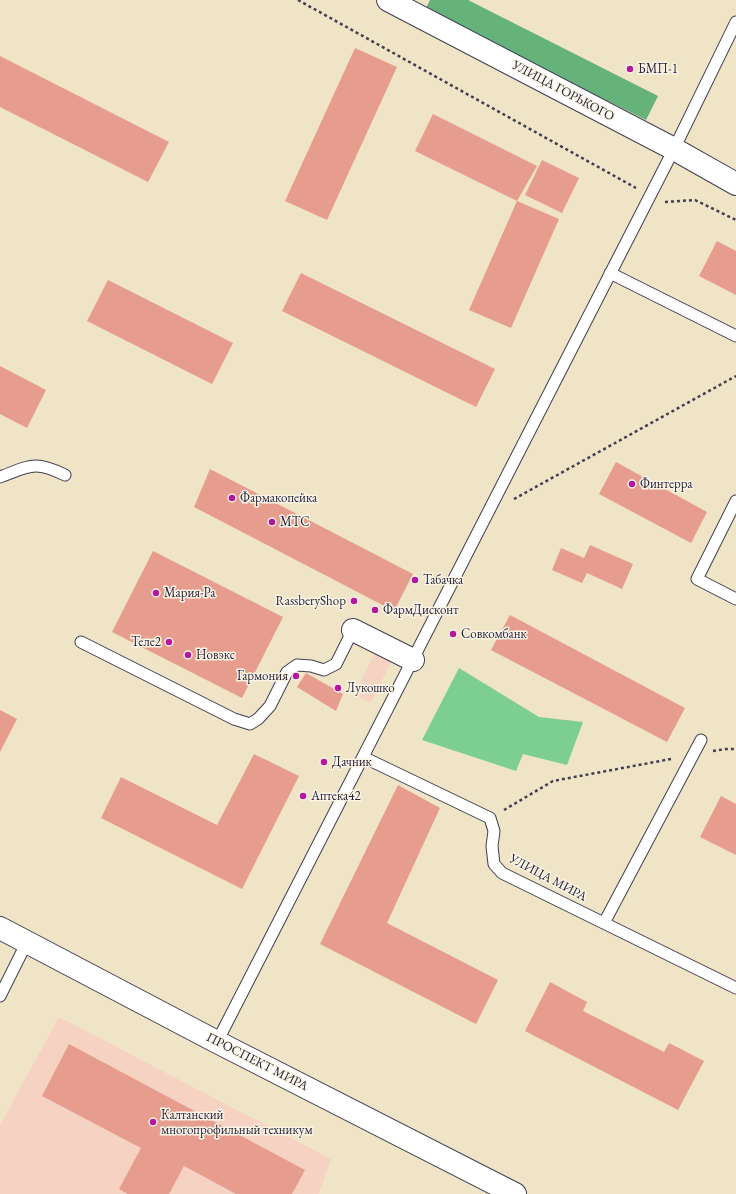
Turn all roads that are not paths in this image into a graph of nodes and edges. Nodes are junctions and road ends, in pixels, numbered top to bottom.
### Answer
1 (388, 0) edge
2 (736, 22) edge
3 (674, 149) junction
4 (736, 184) edge
5 (610, 273) junction
6 (736, 336) edge
7 (65, 475) dead end
8 (0, 477) edge
9 (736, 501) edge
10 (731, 522) edge
11 (736, 599) edge
12 (353, 630) joint
13 (80, 642) dead end
14 (413, 660) junction
15 (701, 740) dead end
16 (363, 757) junction
17 (604, 923) junction
18 (0, 928) edge
19 (27, 942) junction
20 (736, 988) edge
21 (0, 996) edge
22 (217, 1042) junction
23 (515, 1194) edge

1 - 3 street, УЛИЦА ГОРЬКОГО
2 - 3 lane
3 - 4 street, УЛИЦА ГОРЬКОГО
3 - 5 lane
5 - 6 lane
5 - 14 lane
7 - 8 lane
9 - 10 lane
10 - 11 lane
12 - 13 lane
12 - 14 street
14 - 16 lane
15 - 17 lane
16 - 17 lane, УЛИЦА МИРА
16 - 22 lane
17 - 20 lane, УЛИЦА МИРА
18 - 19 street, ПРОСПЕКТ МИРА
19 - 21 lane
19 - 22 street, ПРОСПЕКТ МИРА
22 - 23 street, ПРОСПЕКТ МИРА

